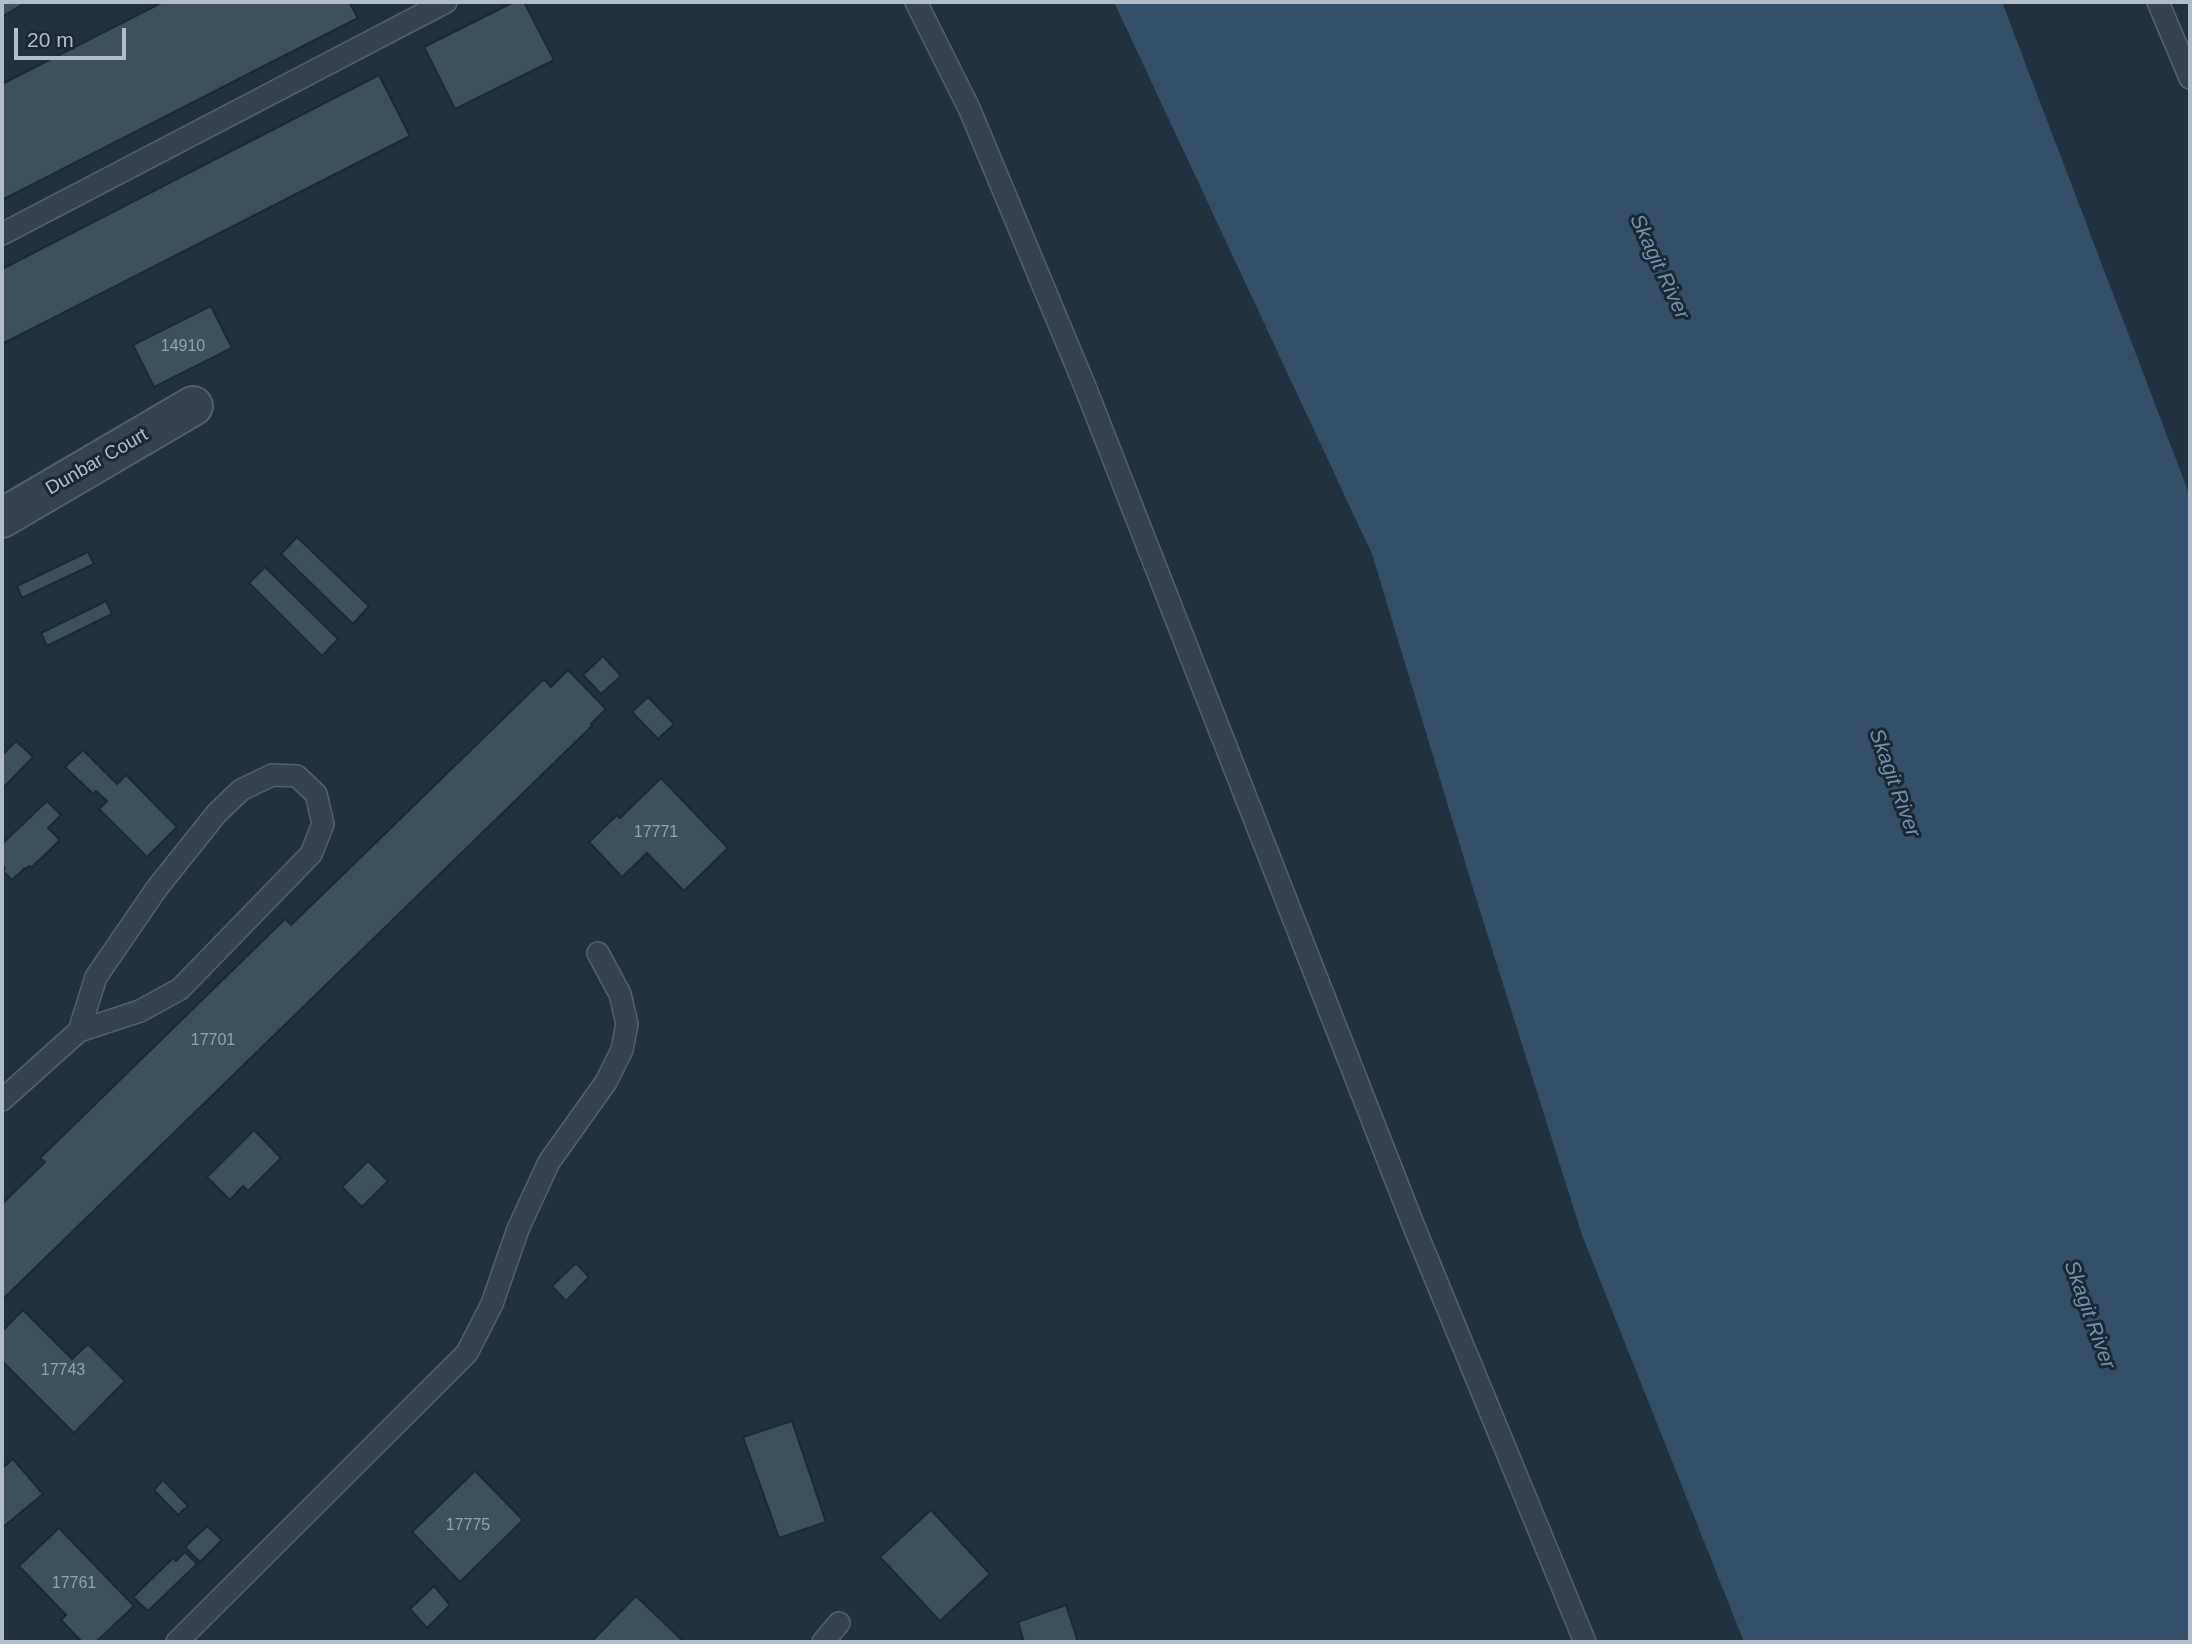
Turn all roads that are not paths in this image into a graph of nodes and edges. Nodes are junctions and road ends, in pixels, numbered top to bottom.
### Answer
1 (446, 2) edge
2 (916, 2) edge
3 (2158, 2) edge
4 (2190, 78) edge
5 (2, 234) edge
6 (193, 406) dead end
7 (2, 518) edge
8 (598, 953) dead end
9 (79, 1031) junction
10 (2, 1100) edge
11 (839, 1623) dead end
12 (177, 1642) edge
13 (822, 1642) edge
14 (1585, 1642) edge

1 - 5 lane
2 - 14 lane
3 - 4 lane
6 - 7 street, Dunbar Court
8 - 12 lane
9 - 9 lane
9 - 10 lane
11 - 13 lane

